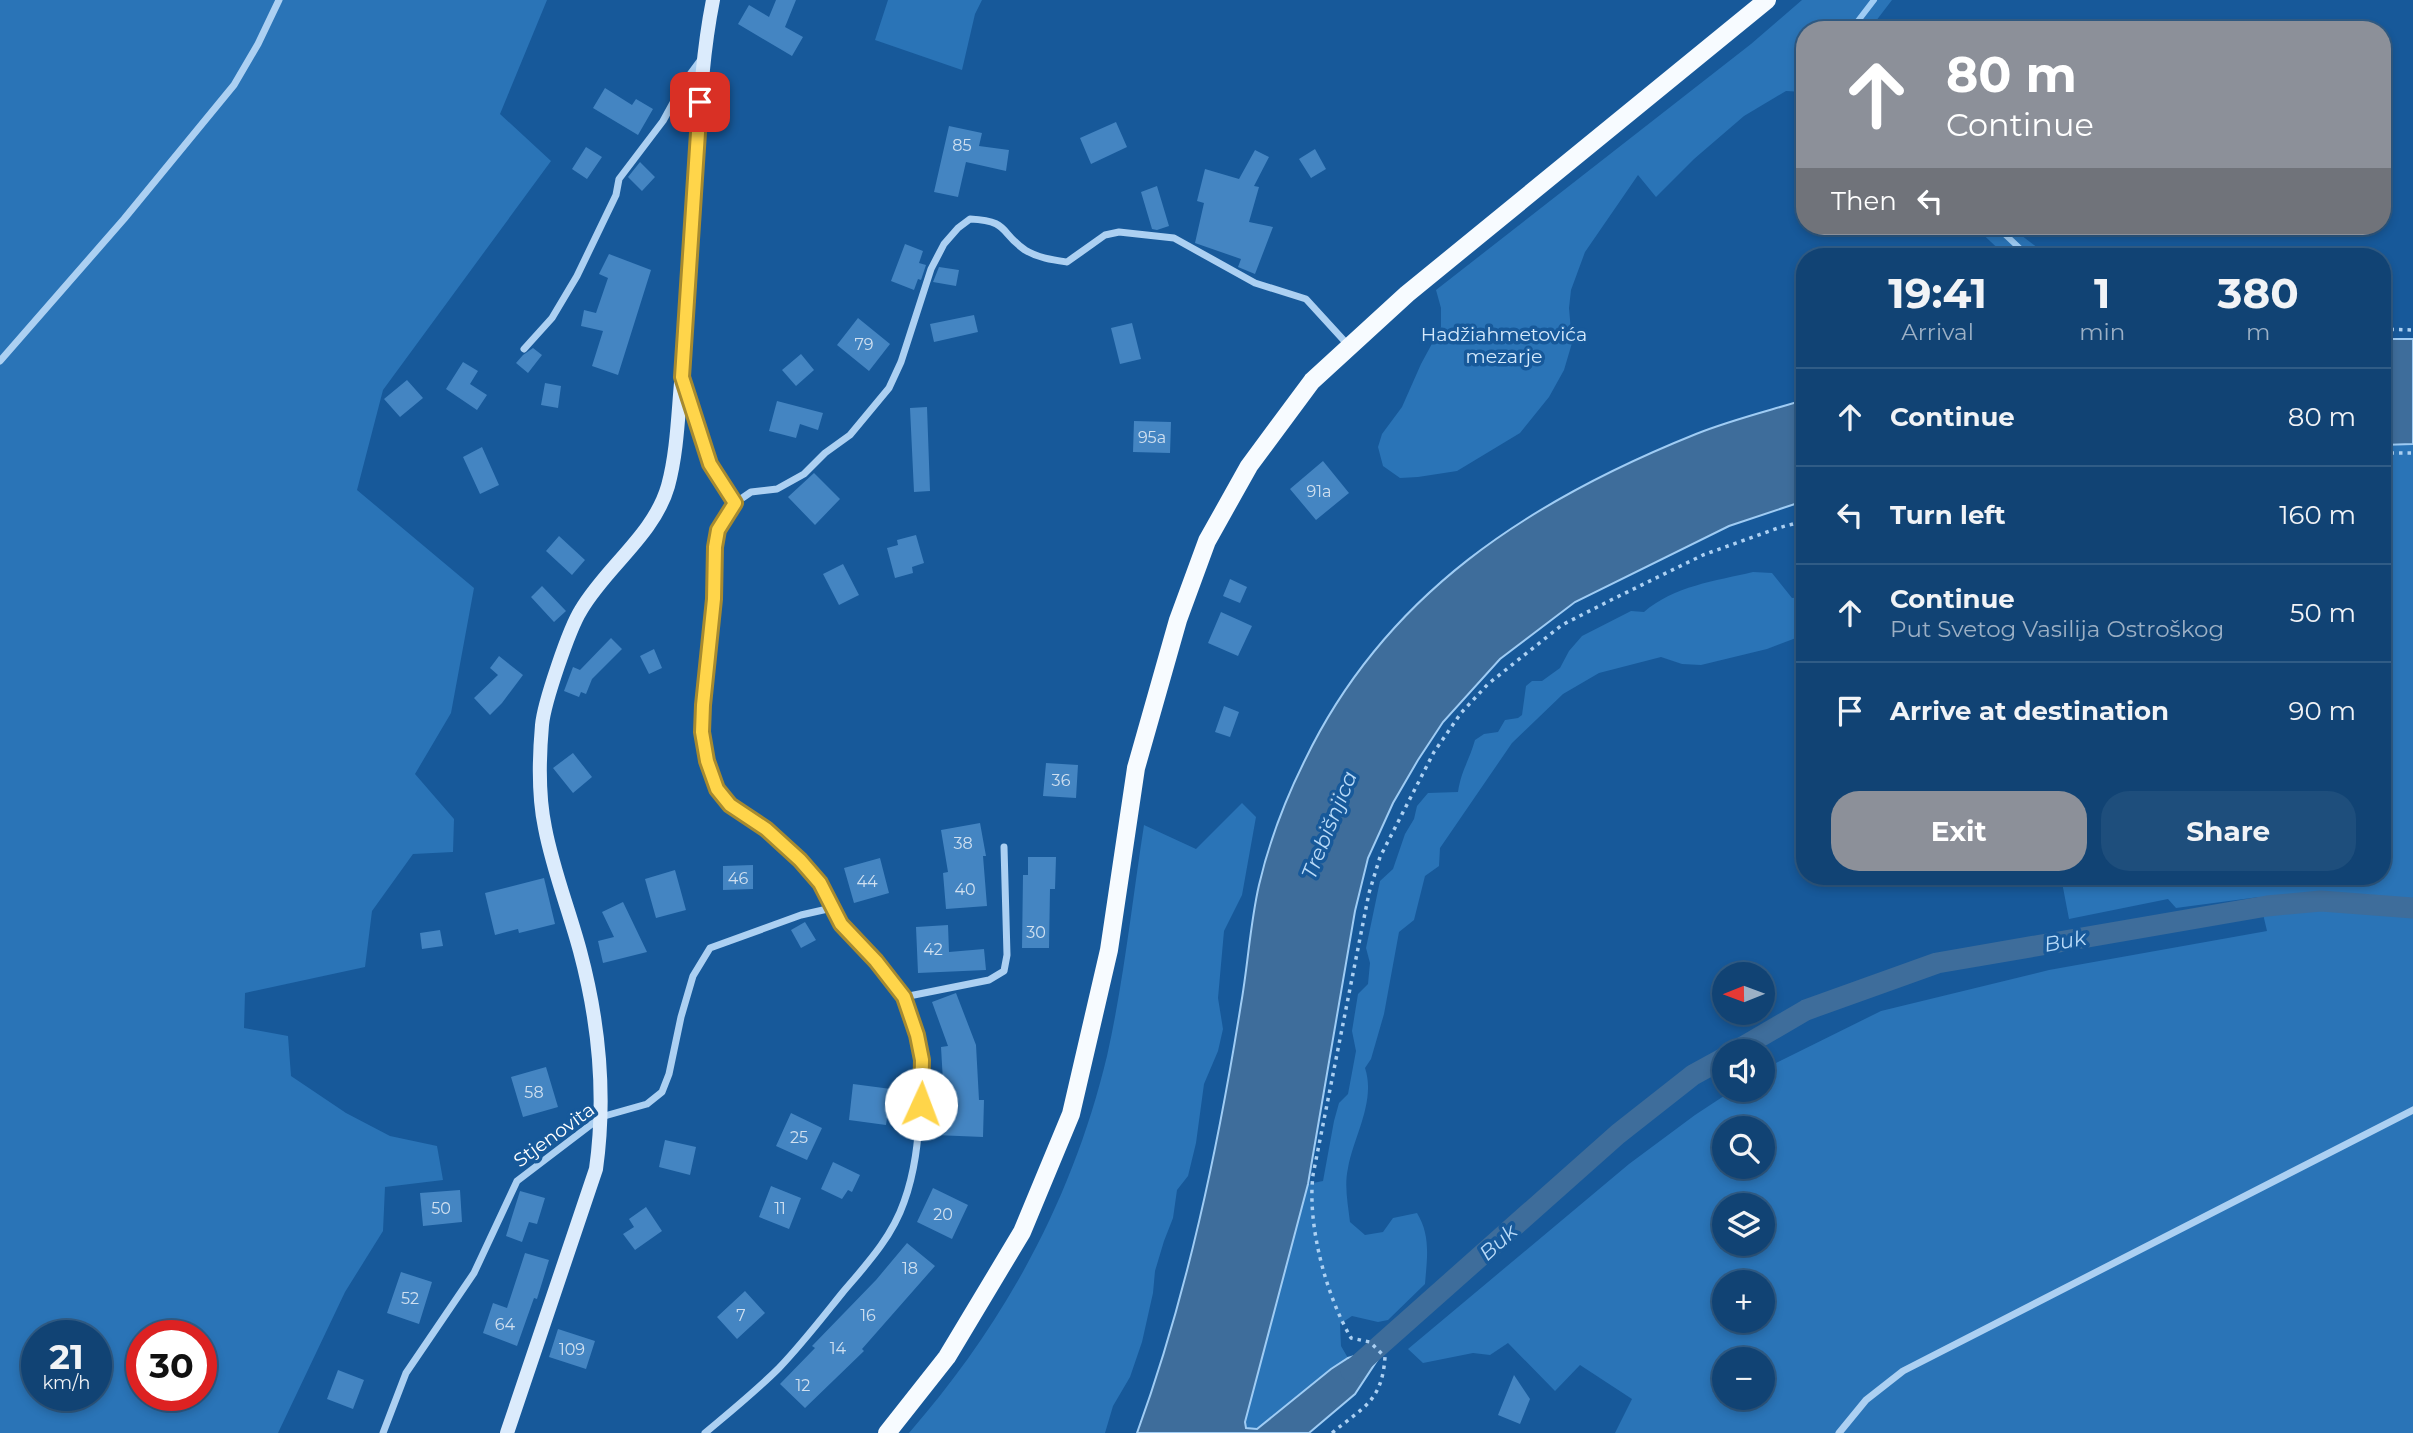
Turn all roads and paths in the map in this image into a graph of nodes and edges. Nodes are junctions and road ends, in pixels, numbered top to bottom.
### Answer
1 (279, 0) edge
2 (713, 0) edge
3 (1767, 0) edge
4 (705, 55) junction
5 (2391, 330) edge
6 (2413, 330) edge
7 (1350, 347) junction
8 (524, 349) dead end
9 (0, 361) edge
10 (682, 377) junction
11 (2391, 453) edge
12 (2413, 453) edge
13 (735, 503) junction
14 (1796, 523) edge
15 (1004, 847) dead end
16 (832, 908) junction
17 (904, 997) junction
18 (2413, 1110) edge
19 (601, 1117) junction
20 (383, 1433) edge
21 (507, 1433) edge
22 (705, 1433) edge
23 (887, 1433) edge
24 (1332, 1433) edge
25 (1839, 1433) edge

1 - 9 street
2 - 4 street
3 - 7 main road
4 - 8 street
4 - 10 street
5 - 6 path
7 - 13 street
7 - 23 main road
10 - 13 street
10 - 19 street
11 - 12 path
13 - 16 street
14 - 24 path
15 - 17 street
16 - 17 street
16 - 19 street, Stjenovita
17 - 22 street
18 - 25 street
19 - 20 street, Stjenovita
19 - 21 street

